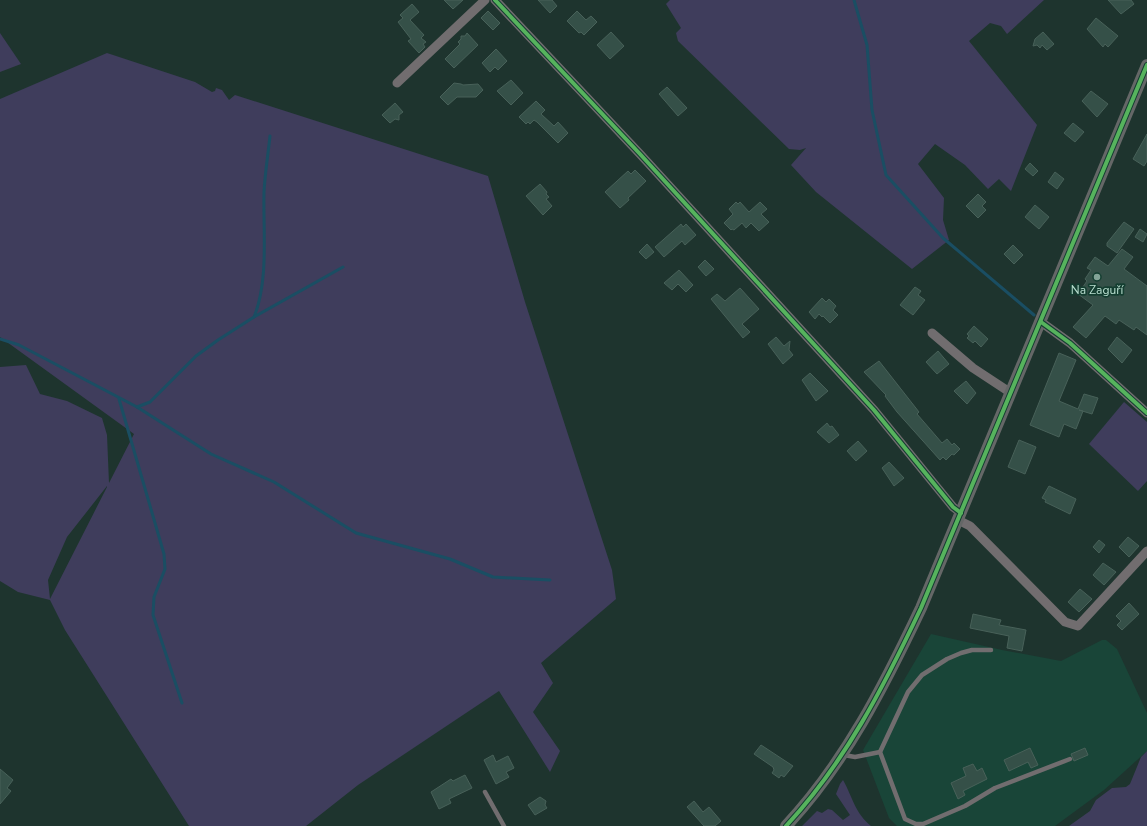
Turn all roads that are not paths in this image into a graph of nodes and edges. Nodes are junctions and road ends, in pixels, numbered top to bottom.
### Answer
1 (485, 0) edge
2 (495, 0) edge
3 (1147, 65) edge
4 (397, 83) dead end
5 (1041, 322) junction
6 (932, 333) dead end
7 (1011, 393) junction
8 (1147, 413) edge
9 (960, 517) junction
10 (1147, 551) edge
11 (991, 650) dead end
12 (880, 752) junction
13 (842, 755) junction
14 (1070, 759) dead end
15 (485, 792) dead end
16 (504, 826) edge
17 (786, 826) edge

1 - 4 street
2 - 9 street
3 - 5 street
5 - 7 street
5 - 8 street
6 - 7 street
7 - 9 street
9 - 10 street
9 - 13 street
11 - 12 lane
12 - 13 lane
12 - 14 lane
13 - 17 street
15 - 16 lane

